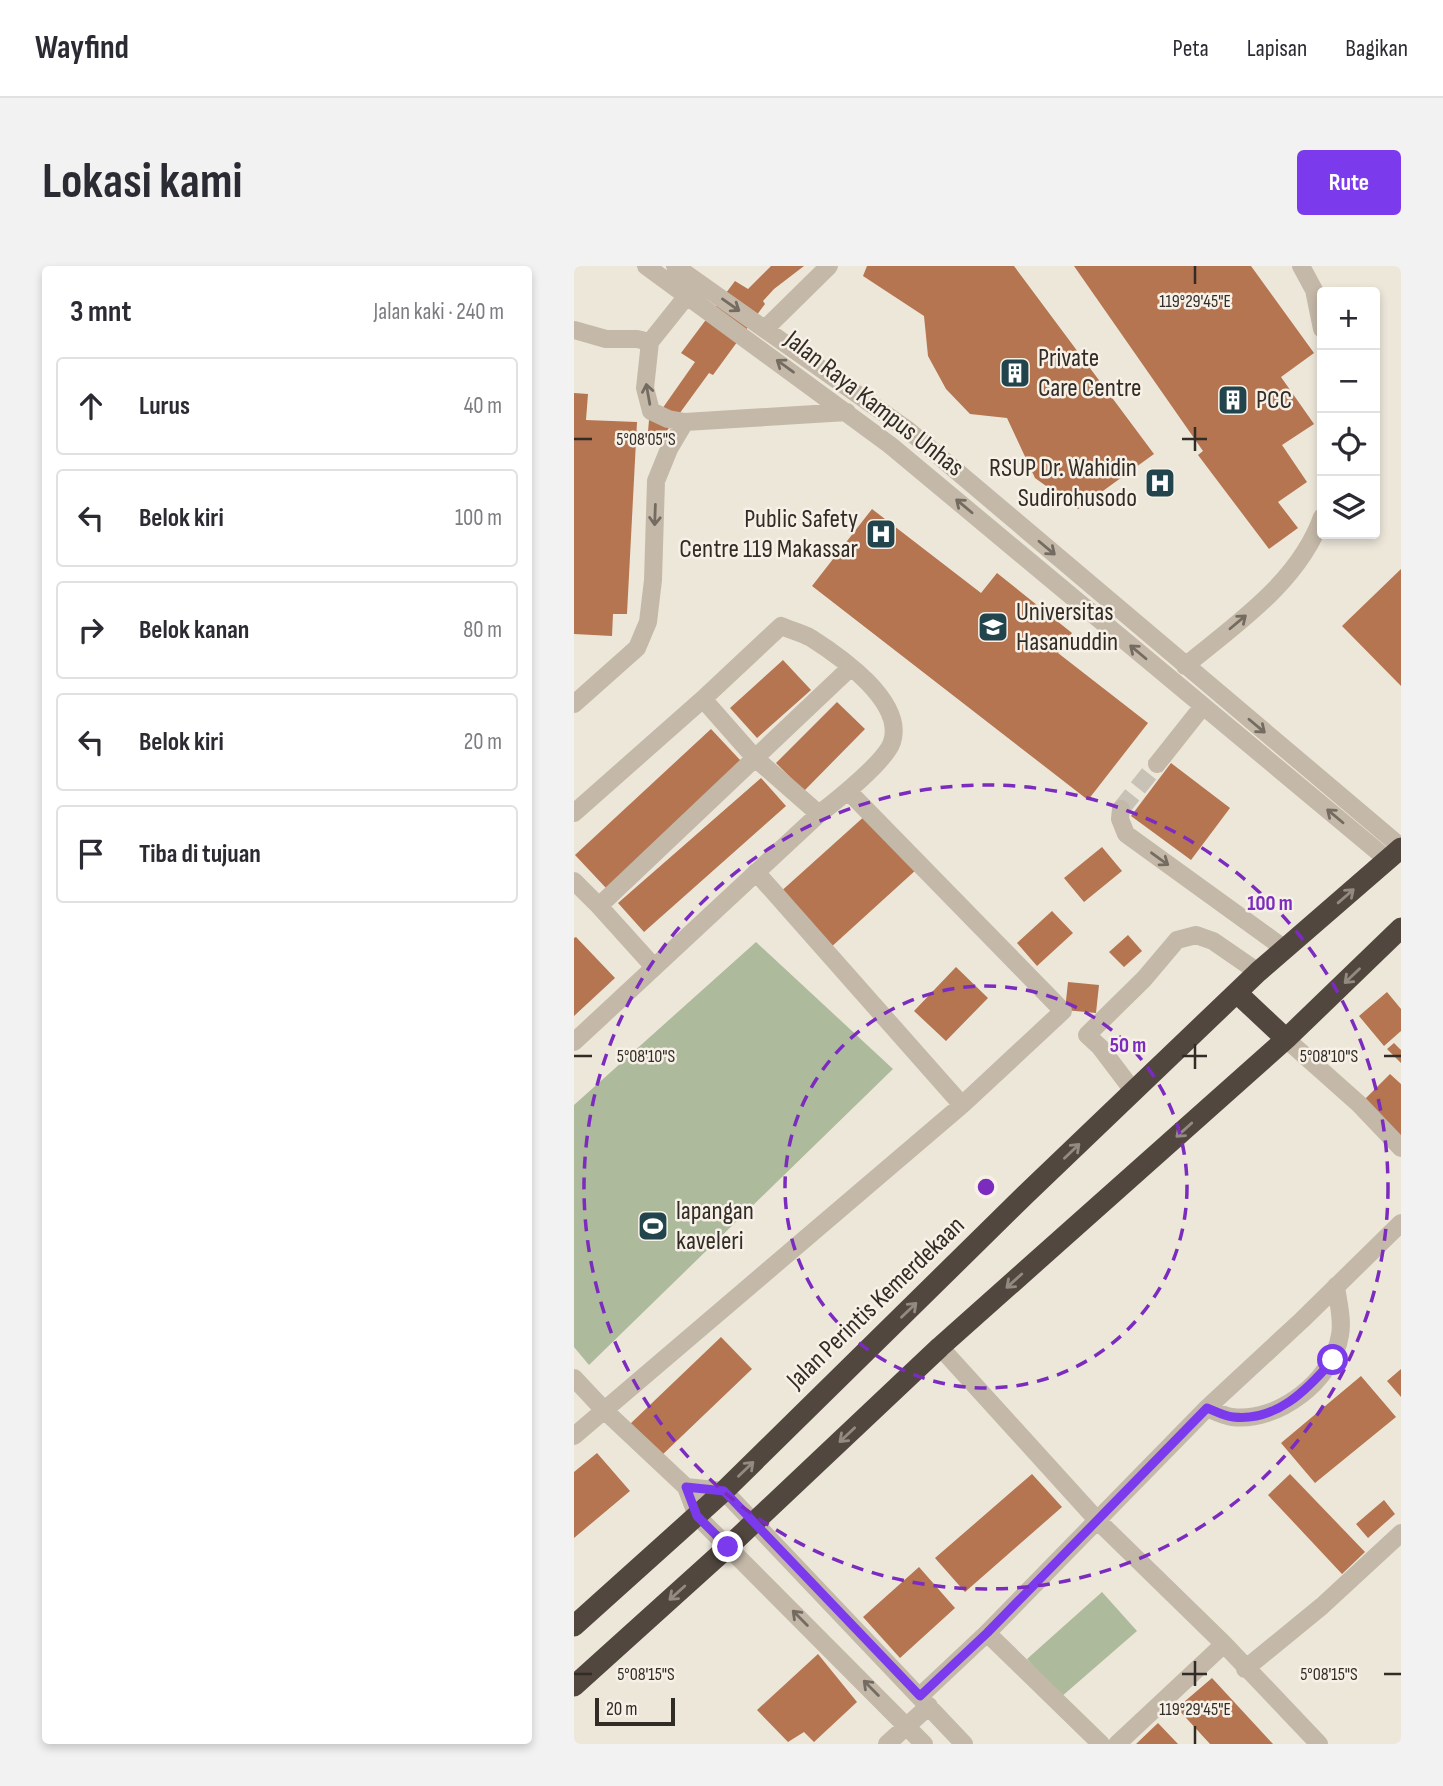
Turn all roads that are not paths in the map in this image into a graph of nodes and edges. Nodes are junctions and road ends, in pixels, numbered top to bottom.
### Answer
1 (646, 266) edge
2 (675, 266) edge
3 (829, 266) edge
4 (1301, 266) edge
5 (687, 297) junction
6 (1317, 305) edge
7 (765, 329) junction
8 (574, 330) edge
9 (649, 342) junction
10 (847, 412) junction
11 (888, 416) junction
12 (685, 422) junction
13 (873, 432) junction
14 (1317, 530) edge
15 (1185, 666) junction
16 (850, 668) junction
17 (704, 699) junction
18 (574, 704) edge
19 (1203, 706) junction
20 (755, 758) junction
21 (1157, 764) tunnel mouth
22 (849, 792) junction
23 (1121, 809) dead end
24 (574, 813) edge
25 (819, 814) junction
26 (1397, 852) edge
27 (756, 872) junction
28 (574, 881) edge
29 (599, 905) junction
30 (1401, 929) edge
31 (1285, 949) junction
32 (654, 967) junction
33 (1258, 972) junction
34 (1237, 993) junction
35 (1286, 1039) junction
36 (574, 1042) edge
37 (1133, 1092) junction
38 (962, 1105) junction
39 (1401, 1148) edge
40 (1401, 1223) edge
41 (1336, 1286) junction
42 (940, 1347) junction
43 (574, 1378) edge
44 (1207, 1408) junction
45 (603, 1409) junction
46 (574, 1436) edge
47 (686, 1487) junction
48 (724, 1491) junction
49 (697, 1516) junction
50 (1098, 1521) junction
51 (754, 1522) junction
52 (1401, 1533) edge
53 (728, 1547) junction
54 (574, 1626) edge
55 (987, 1633) junction
56 (1224, 1644) junction
57 (1245, 1669) junction
58 (574, 1686) edge
59 (924, 1701) junction
60 (908, 1726) junction
61 (887, 1744) edge
62 (924, 1744) edge
63 (964, 1744) edge
64 (1101, 1744) edge
65 (1117, 1744) edge
66 (1319, 1744) edge

1 - 5 street, Jalan Raya Kampus Unhas
2 -> 7 street, Jalan Raya Kampus Unhas
3 - 7 street
4 - 6 street
5 - 9 street
10 -> 5 street, Jalan Raya Kampus Unhas
7 - 11 street, Jalan Raya Kampus Unhas
8 - 9 street
12 -> 9 street
10 - 12 street
10 - 13 street, Jalan Raya Kampus Unhas
11 - 13 street
11 -> 15 street, Jalan Raya Kampus Unhas
12 -> 18 street
19 -> 13 street, Jalan Raya Kampus Unhas
15 -> 14 street
15 -> 26 street, Jalan Raya Kampus Unhas
16 - 17 street
16 - 20 street
16 - 22 street
17 - 20 street
17 - 24 street
19 - 21 street
26 -> 19 street, Jalan Raya Kampus Unhas
20 - 25 street
20 - 29 street
22 - 25 street
22 - 38 street
23 -> 31 street
25 - 27 street
31 -> 26 highway, Jalan Perintis Kemerdekaan
27 - 32 street
27 - 38 street
28 - 29 street
29 - 32 street
30 -> 35 highway
31 - 33 highway, Jalan Perintis Kemerdekaan
32 - 36 street
33 - 34 highway, Jalan Perintis Kemerdekaan
33 - 37 street
34 - 35 highway
34 - 37 highway, Jalan Perintis Kemerdekaan
35 - 39 street
35 -> 42 highway
48 -> 37 highway, Jalan Perintis Kemerdekaan
38 - 45 street
40 - 41 street
41 - 44 street
41 - 44 street
42 - 50 street
42 -> 51 highway
43 - 45 street
44 - 50 street
45 - 46 street
45 - 47 street
47 - 48 street
47 - 49 street
48 - 49 highway, Jalan Perintis Kemerdekaan
48 - 51 street
49 - 53 street
49 - 54 highway, Jalan Perintis Kemerdekaan
50 - 55 street
50 - 56 street
51 - 53 highway
51 - 59 street
52 - 57 street
53 -> 58 highway
60 -> 53 street
55 - 59 street
55 - 64 street
56 - 57 street
56 - 65 street
57 - 66 street
59 - 60 street
59 - 63 street
60 - 61 street
60 - 62 street

